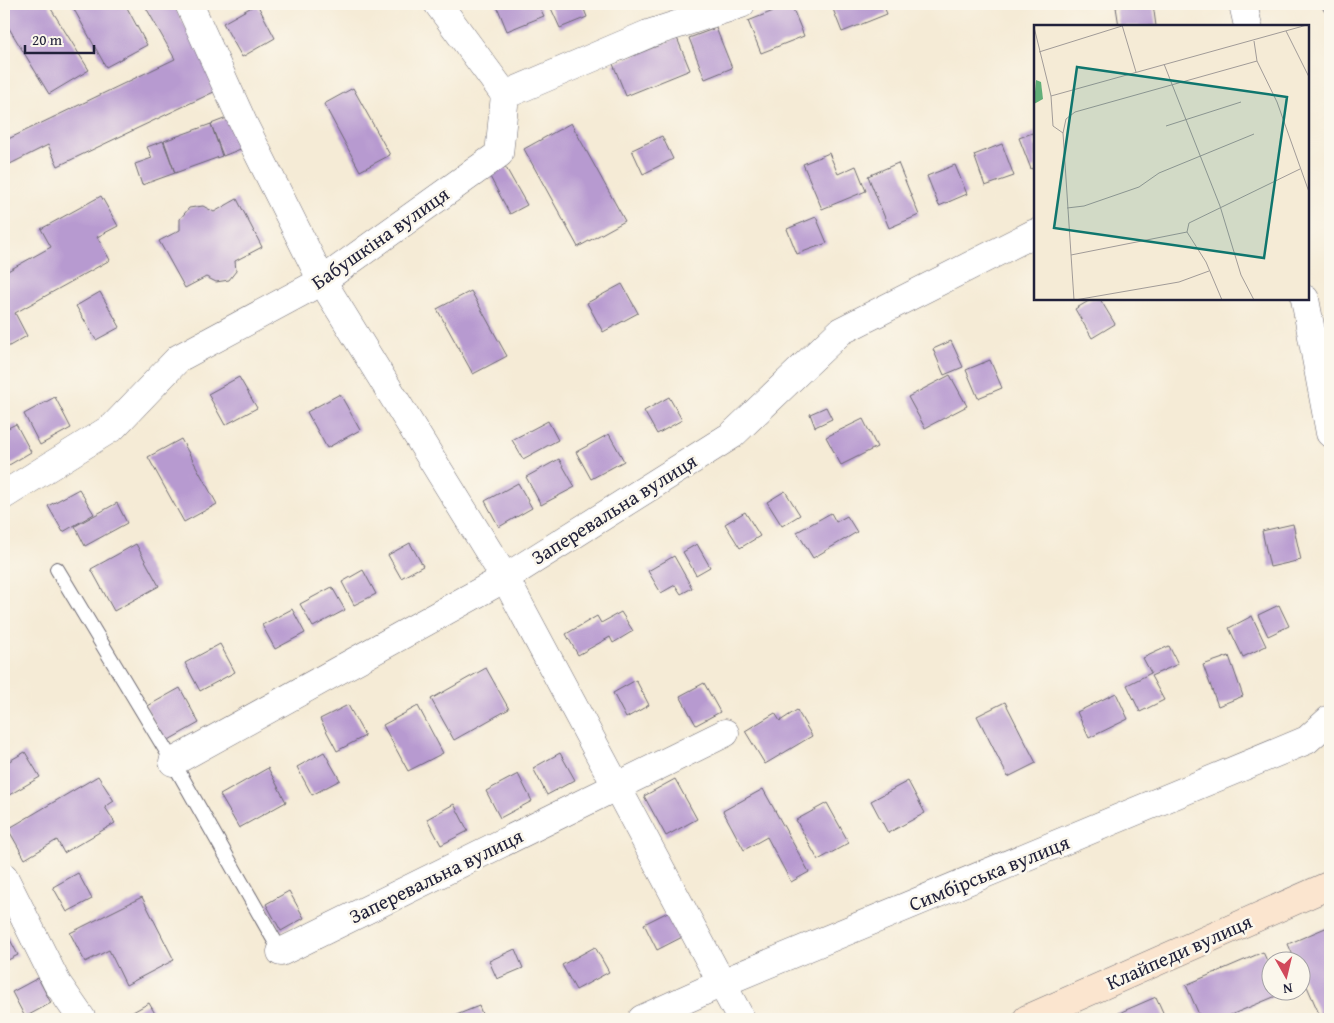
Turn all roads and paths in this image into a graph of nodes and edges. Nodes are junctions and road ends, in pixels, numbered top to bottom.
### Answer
1 (189, 4) edge
2 (438, 4) edge
3 (741, 4) edge
4 (1243, 4) edge
5 (1248, 25) edge
6 (505, 95) junction
7 (1034, 234) edge
8 (322, 281) junction
9 (1305, 300) edge
10 (1330, 433) edge
11 (4, 495) edge
12 (57, 568) dead end
13 (505, 578) junction
14 (1330, 719) edge
15 (725, 733) dead end
16 (173, 762) junction
17 (617, 787) junction
18 (4, 877) edge
19 (1330, 885) edge
20 (281, 952) joint
21 (722, 983) junction
22 (82, 1019) edge
23 (642, 1019) edge
24 (741, 1019) edge
25 (1027, 1019) edge

1 - 8 street
2 - 6 street
3 - 6 street
4 - 5 street
6 - 8 street, Бабушкіна вулиця
7 - 13 street, Заперевальна вулиця
8 - 11 street, Бабушкіна вулиця
8 - 13 street
9 - 10 street
12 - 16 lane
13 - 16 street, Заперевальна вулиця
13 - 17 street
14 - 21 street, Симбірська вулиця
15 - 17 street, Заперевальна вулиця
16 - 20 lane
17 - 20 street, Заперевальна вулиця
17 - 21 street
18 - 22 street
19 - 25 street, Клайпеди вулиця
21 - 23 street, Симбірська вулиця
21 - 24 street

